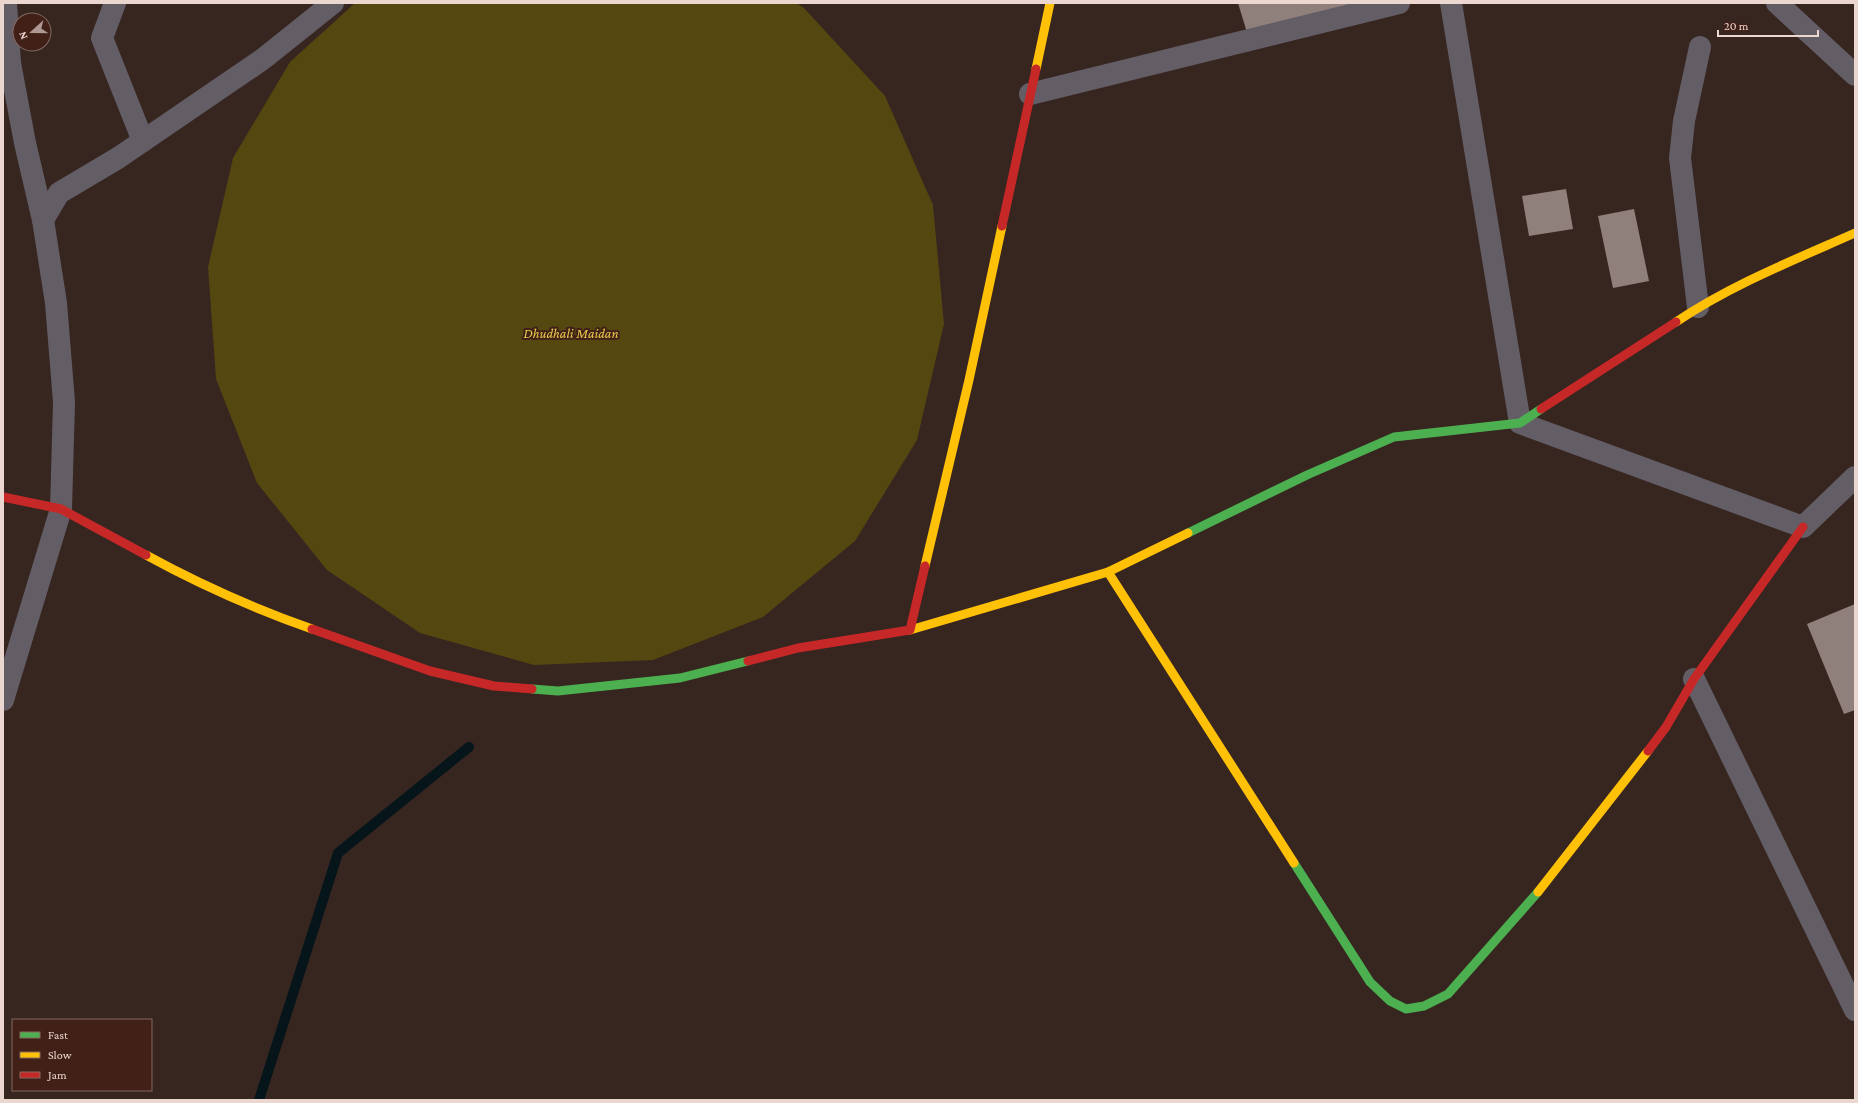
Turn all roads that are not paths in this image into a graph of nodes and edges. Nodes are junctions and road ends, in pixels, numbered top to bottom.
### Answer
1 (6, 3) edge
2 (115, 3) edge
3 (333, 3) edge
4 (1050, 3) edge
5 (1399, 3) edge
6 (1451, 3) edge
7 (1777, 3) edge
8 (1700, 47) dead end
9 (1855, 75) edge
10 (1030, 94) junction
11 (143, 141) junction
12 (44, 220) junction
13 (1855, 233) edge
14 (1698, 307) junction
15 (1520, 423) junction
16 (1855, 477) edge
17 (3, 497) edge
18 (61, 509) junction
19 (1804, 527) junction
20 (1108, 572) junction
21 (910, 630) junction
22 (1694, 679) junction
23 (3, 700) edge
24 (1855, 1010) edge

1 - 12 street
2 - 11 street
3 - 11 street
4 - 10 street
5 - 10 street
6 - 15 street
7 - 9 street
8 - 14 street
10 - 21 street
11 - 12 street
12 - 18 street
13 - 14 street
14 - 15 street
15 - 19 street
15 - 20 street
16 - 19 street
17 - 18 street
18 - 21 street
18 - 23 street
19 - 22 street
20 - 21 street
20 - 22 street
22 - 24 street

